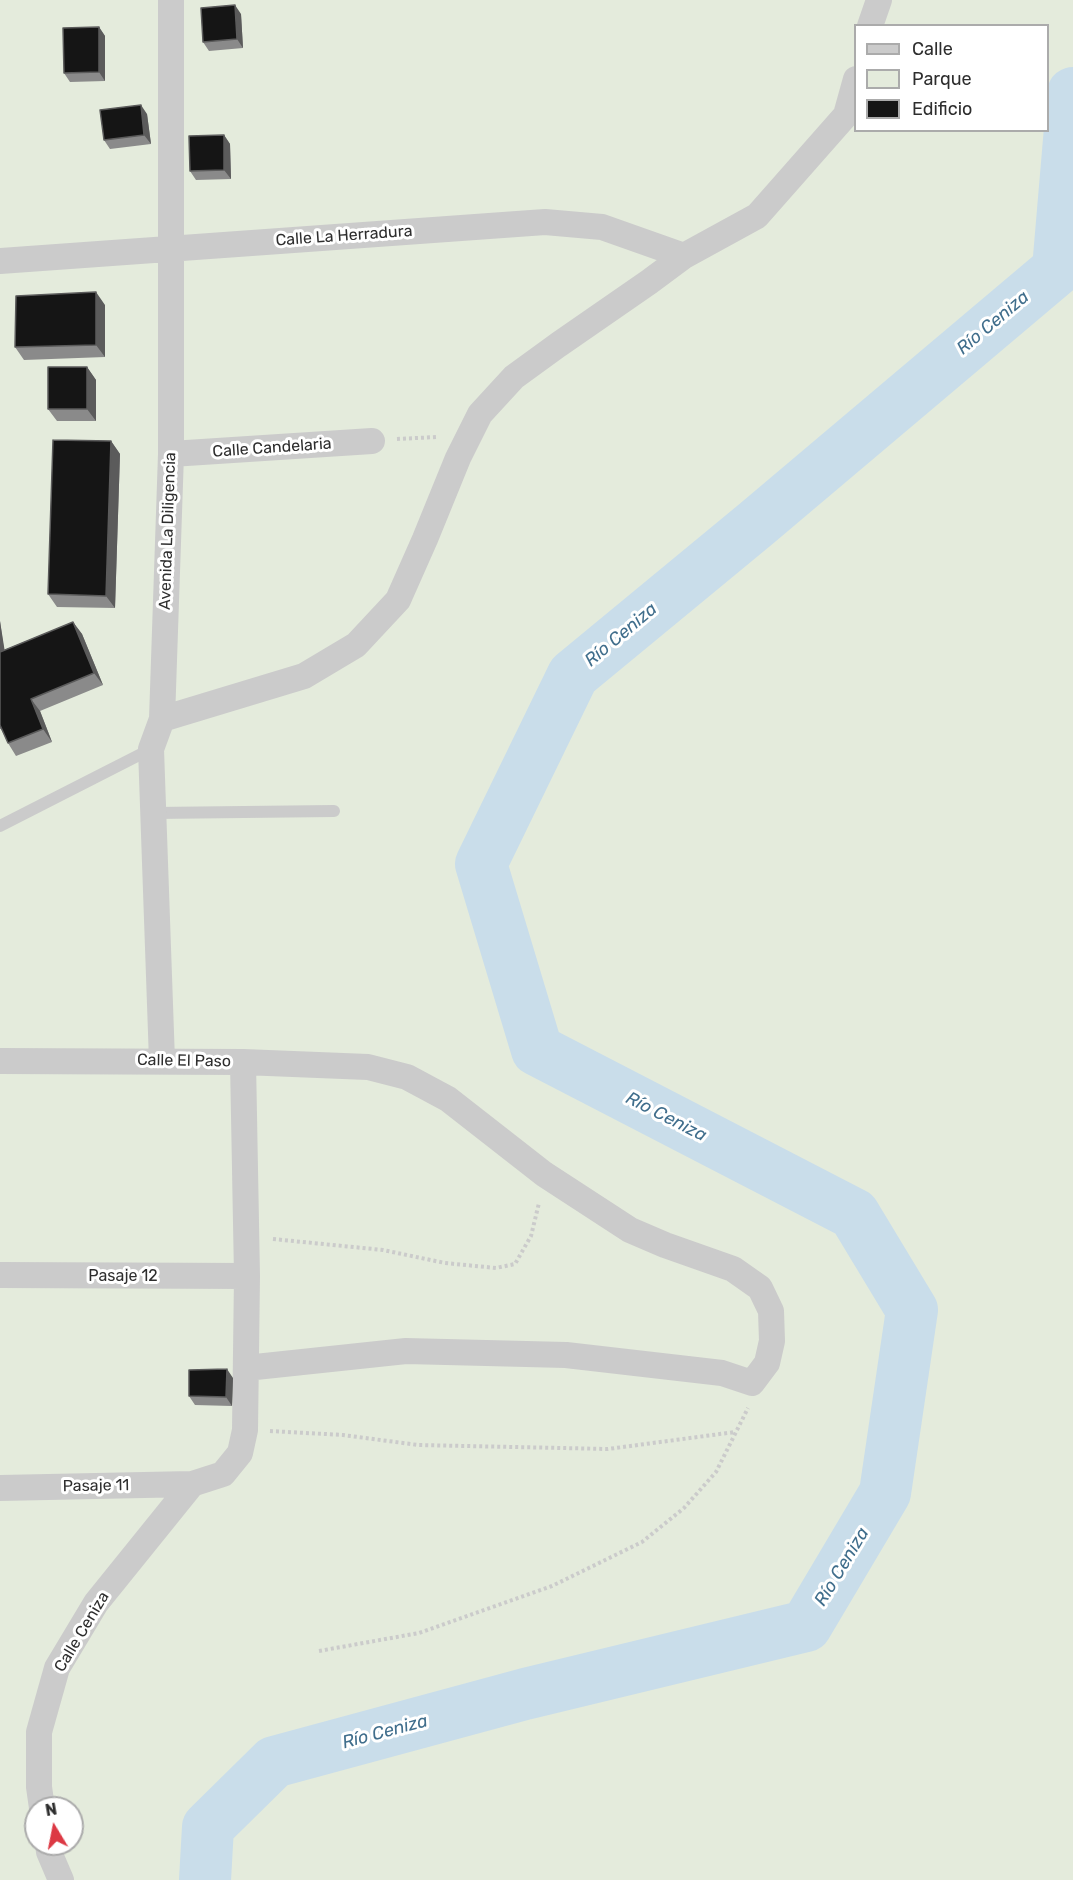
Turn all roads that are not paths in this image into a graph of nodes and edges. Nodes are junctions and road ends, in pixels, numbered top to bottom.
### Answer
1 (171, 0) edge
2 (879, 0) edge
3 (871, 24) edge
4 (854, 83) edge
5 (170, 248) junction
6 (684, 256) junction
7 (0, 261) edge
8 (372, 441) road end
9 (171, 454) junction
10 (162, 719) junction
11 (151, 749) junction
12 (334, 811) dead end
13 (154, 813) junction
14 (0, 826) edge
15 (162, 1060) junction
16 (0, 1061) edge
17 (243, 1062) junction
18 (0, 1275) edge
19 (247, 1276) junction
20 (246, 1368) junction
21 (192, 1484) junction
22 (0, 1488) edge
23 (40, 1796) edge
24 (52, 1856) edge
25 (61, 1880) edge

1 - 5 street, Avenida La Diligencia
2 - 3 street
4 - 6 street
5 - 6 street, Calle La Herradura
5 - 7 street, Calle La Herradura
5 - 9 street, Avenida La Diligencia
6 - 10 street
8 - 9 street, Calle Candelaria
9 - 10 street, Avenida La Diligencia
10 - 11 street, Avenida La Diligencia
11 - 13 street, Avenida La Diligencia
11 - 14 lane
12 - 13 lane
13 - 15 street, Avenida La Diligencia
15 - 16 street, Calle El Paso
15 - 17 street, Calle El Paso
17 - 19 street, Pasaje 11
17 - 20 street, Calle El Paso
18 - 19 street, Pasaje 12
19 - 20 street, Pasaje 11
20 - 21 street, Pasaje 11
21 - 22 street, Pasaje 11
21 - 23 street, Calle Ceniza
24 - 25 street

